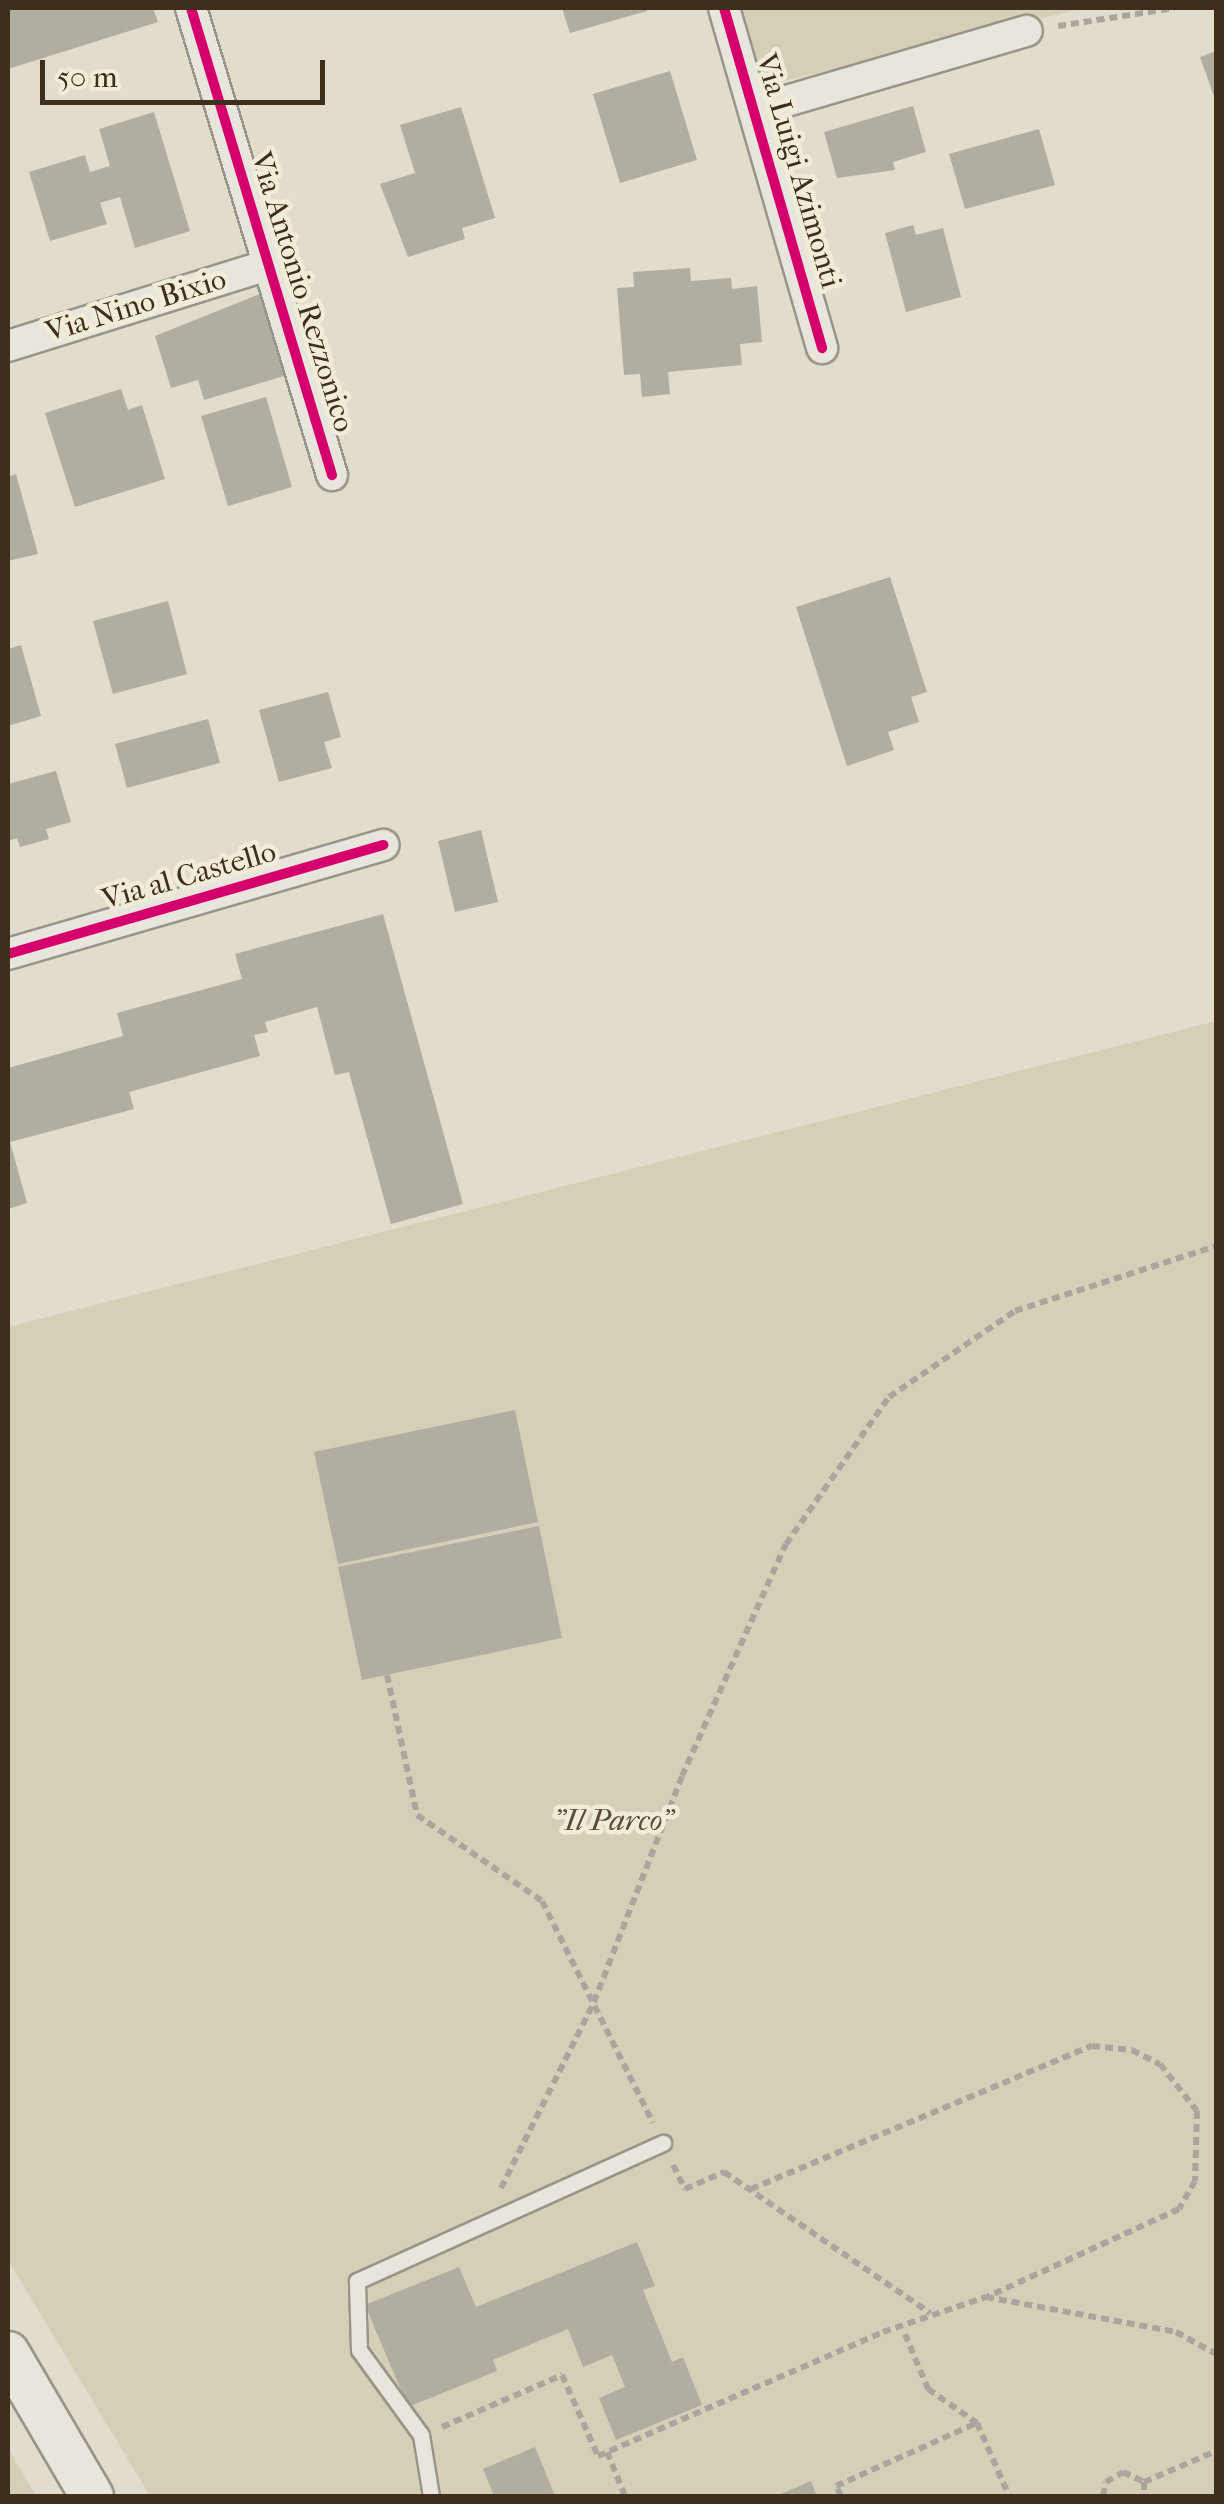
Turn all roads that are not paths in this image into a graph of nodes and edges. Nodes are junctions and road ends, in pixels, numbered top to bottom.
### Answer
1 (191, 8) edge
2 (724, 8) edge
3 (1027, 31) road end
4 (756, 110) junction
5 (265, 266) junction
6 (8, 346) edge
7 (822, 348) dead end
8 (332, 475) dead end
9 (384, 845) dead end
10 (8, 954) edge
11 (662, 2143) dead end
12 (8, 2353) edge
13 (92, 2496) edge
14 (430, 2496) edge

1 - 5 street, Via Antonio Rezzonico
2 - 4 street, Via Luigi Azimonti
3 - 4 street
4 - 7 street, Via Luigi Azimonti
5 - 6 street, Via Nino Bixio
5 - 8 street, Via Antonio Rezzonico
9 - 10 street, Via al Castello
11 - 14 lane
12 - 13 main road

